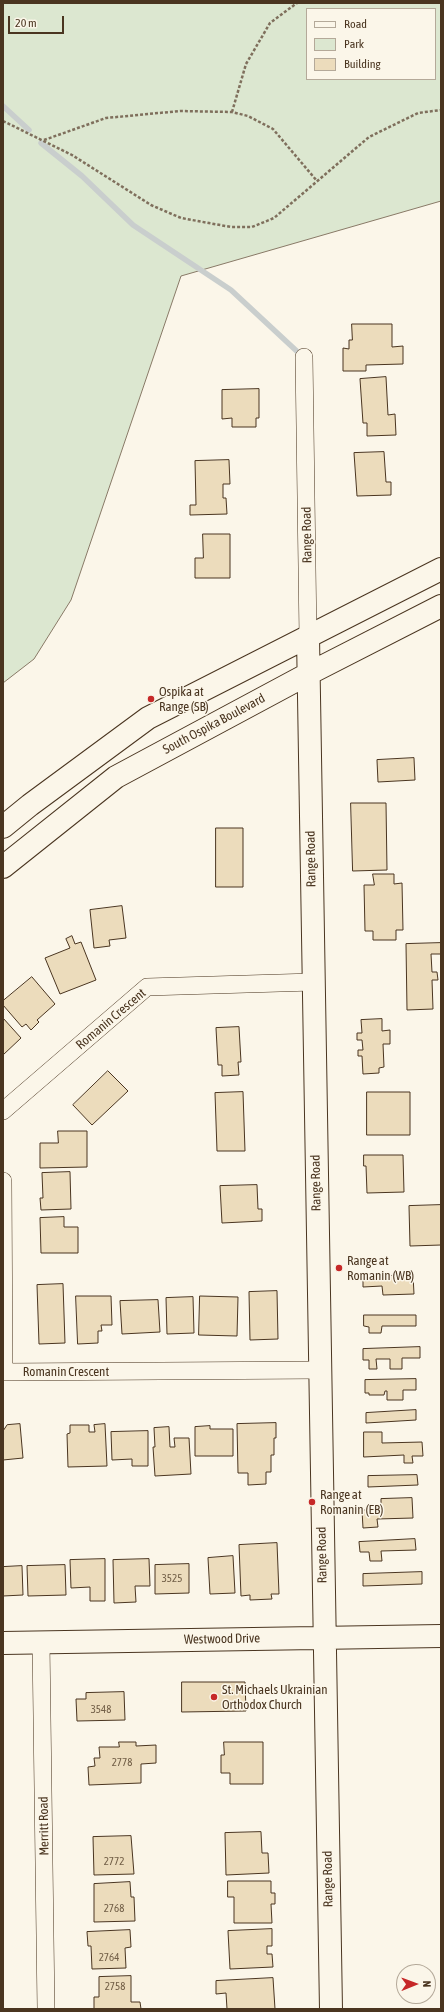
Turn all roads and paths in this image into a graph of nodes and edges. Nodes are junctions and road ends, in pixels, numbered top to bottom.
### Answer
1 (297, 3) edge
2 (441, 110) edge
3 (232, 112) junction
4 (3, 121) edge
5 (43, 141) junction
6 (317, 181) junction
7 (304, 357) dead end
8 (441, 569) edge
9 (441, 606) edge
10 (308, 637) junction
11 (308, 674) junction
12 (3, 827) edge
13 (3, 867) edge
14 (313, 982) junction
15 (3, 1111) edge
16 (3, 1181) edge
17 (319, 1370) junction
18 (4, 1372) edge
19 (441, 1636) edge
20 (323, 1637) junction
21 (3, 1643) edge
22 (41, 1643) junction
23 (46, 2009) edge
24 (331, 2009) edge

1 - 3 path
2 - 6 path
3 - 5 path
3 - 6 path
4 - 5 path
5 - 6 path
7 - 10 street, Range Road
8 - 10 street
9 - 11 street, South Ospika Boulevard
10 - 11 street, Range Road
10 - 12 street
11 - 13 street, South Ospika Boulevard
11 - 14 street, Range Road
14 - 15 street, Romanin Crescent
14 - 17 street, Range Road
16 - 18 street, Romanin Crescent
17 - 18 street, Romanin Crescent
17 - 20 street, Range Road
19 - 20 street, Westwood Drive
20 - 22 street, Westwood Drive
20 - 24 street, Range Road
21 - 22 street, Westwood Drive
22 - 23 street, Merritt Road

